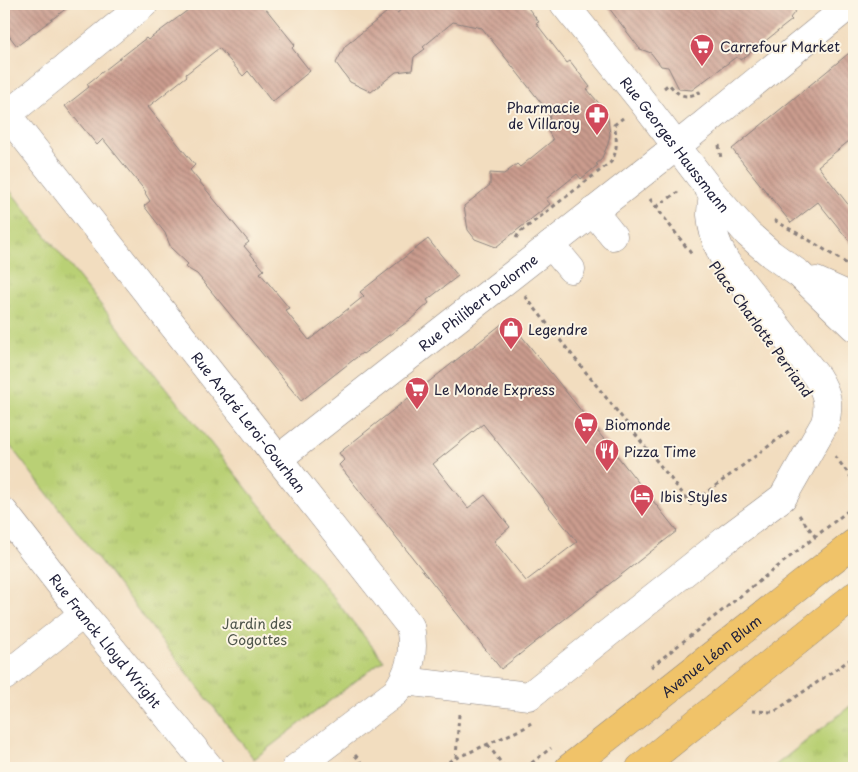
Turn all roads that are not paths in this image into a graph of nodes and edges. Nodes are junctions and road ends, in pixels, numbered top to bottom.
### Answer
1 (144, 4) edge
2 (564, 4) edge
3 (851, 4) edge
4 (6, 113) edge
5 (677, 146) junction
6 (713, 194) junction
7 (593, 211) junction
8 (613, 236) dead end
9 (551, 245) junction
10 (571, 269) dead end
11 (799, 274) junction
12 (854, 298) edge
13 (854, 327) edge
14 (278, 459) junction
15 (4, 512) edge
16 (854, 543) edge
17 (854, 596) edge
18 (83, 614) junction
19 (4, 677) edge
20 (404, 681) junction
21 (210, 768) edge
22 (296, 768) edge
23 (569, 768) edge
24 (640, 768) edge

1 - 4 street
2 - 5 street, Rue Georges Haussmann
3 - 5 street, Rue Philibert Delorme
4 - 14 street, Rue André Leroi-Gourhan
5 - 6 street, Rue Georges Haussmann
5 - 7 street, Rue Philibert Delorme
6 - 11 street, Rue Georges Haussmann
6 - 20 street
7 - 8 street
7 - 9 street, Rue Philibert Delorme
9 - 10 street
9 - 14 street, Rue Philibert Delorme
11 - 12 street, Rue Georges Haussmann
11 - 13 street, Rue Georges Haussmann
14 - 20 street, Rue André Leroi-Gourhan
15 - 18 street, Rue Franck Lloyd Wright
16 - 23 main road, Avenue Léon Blum
17 - 24 main road
18 - 19 street
18 - 21 street, Rue Franck Lloyd Wright
20 - 22 street, Rue André Leroi-Gourhan

